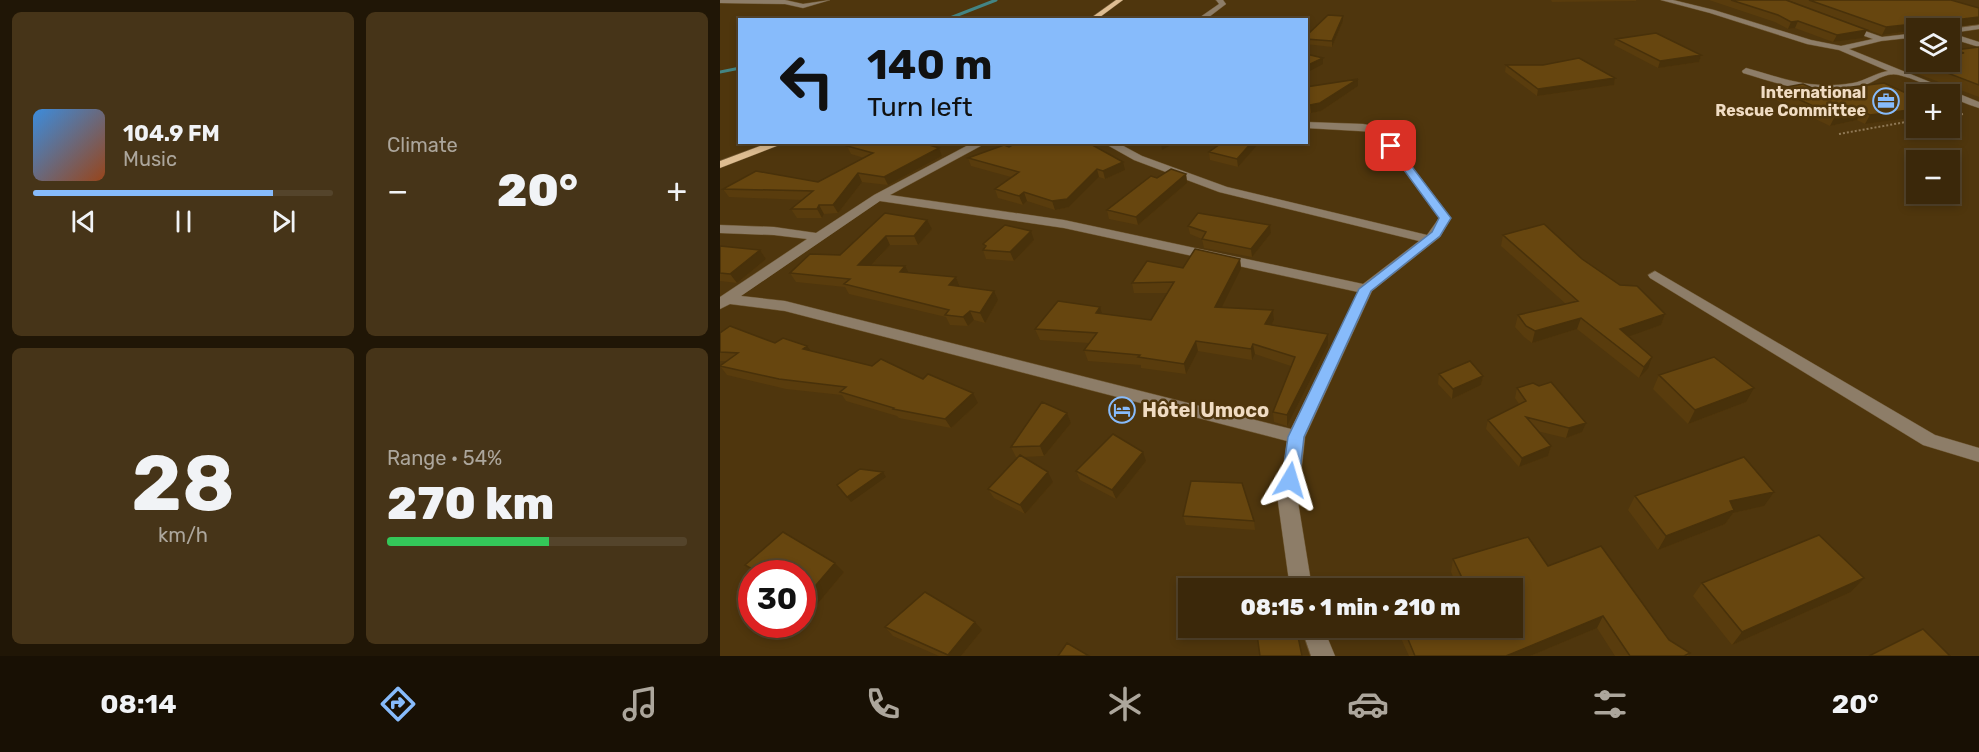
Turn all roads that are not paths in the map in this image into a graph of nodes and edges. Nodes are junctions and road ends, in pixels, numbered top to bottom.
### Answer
1 (827, 0) edge
2 (1120, 0) edge
3 (1219, 0) edge
4 (1664, 0) edge
5 (720, 1) edge
6 (1094, 18) edge
7 (1202, 18) edge
8 (1838, 23) edge
9 (1979, 27) edge
10 (1960, 30) edge
11 (1906, 36) edge
12 (1960, 38) edge
13 (1881, 39) junction
14 (1979, 45) edge
15 (1841, 48) junction
16 (1746, 71) dead end
17 (1896, 72) junction
18 (1979, 105) edge
19 (1308, 125) edge
20 (777, 144) edge
21 (979, 144) edge
22 (1111, 144) edge
23 (720, 165) edge
24 (878, 197) junction
25 (720, 229) edge
26 (818, 237) junction
27 (1428, 239) junction
28 (1655, 275) dead end
29 (1366, 289) junction
30 (723, 302) edge
31 (1296, 437) junction
32 (1979, 455) edge
33 (1299, 578) edge
34 (1316, 638) edge
35 (1323, 656) edge

1 - 5 street
2 - 6 main road
3 - 7 street
4 - 15 street
8 - 13 street
9 - 10 street
11 - 13 street
12 - 14 street
13 - 15 street
15 - 17 street
16 - 17 street
17 - 18 street
19 - 27 street
20 - 23 main road
21 - 24 street
22 - 27 street
24 - 26 street
24 - 29 street
25 - 26 street
26 - 30 street
27 - 29 street
28 - 32 street
29 - 31 street
30 - 31 street
31 - 33 street
34 - 35 street

